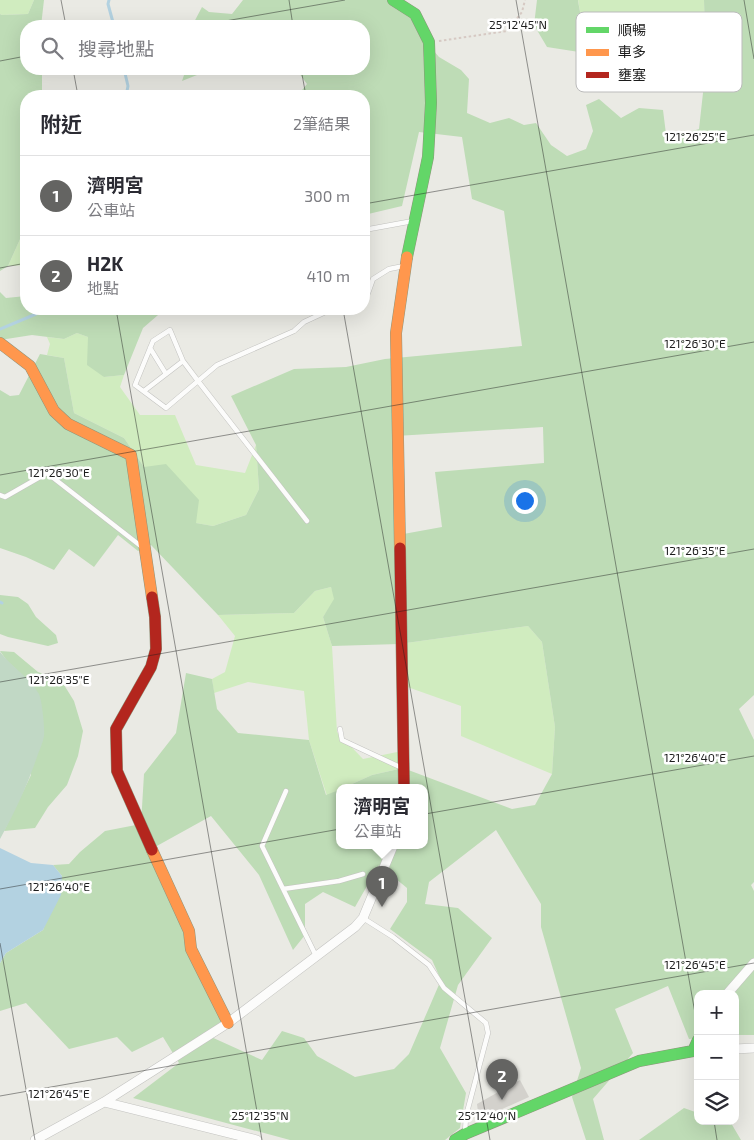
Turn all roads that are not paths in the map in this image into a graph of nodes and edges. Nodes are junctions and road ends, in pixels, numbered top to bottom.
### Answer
1 (393, 0) edge
2 (414, 221) junction
3 (370, 229) edge
4 (405, 266) junction
5 (370, 287) edge
6 (319, 315) edge
7 (0, 343) edge
8 (150, 348) junction
9 (182, 361) junction
10 (166, 374) junction
11 (198, 380) junction
12 (144, 391) junction
13 (0, 495) edge
14 (307, 521) dead end
15 (144, 548) junction
16 (340, 728) dead end
17 (403, 768) junction
18 (404, 784) edge
19 (286, 790) dead end
20 (392, 849) edge
21 (363, 874) dead end
22 (283, 889) junction
23 (364, 918) junction
24 (316, 956) junction
25 (754, 963) edge
26 (730, 990) edge
27 (228, 1023) junction
28 (694, 1047) edge
29 (754, 1048) edge
30 (739, 1049) edge
31 (104, 1102) junction
32 (460, 1137) edge
33 (35, 1140) edge
34 (257, 1140) edge

1 - 2 street
2 - 3 lane
2 - 4 street
4 - 5 lane
4 - 17 street
6 - 11 lane
7 - 15 street
8 - 9 lane
8 - 10 lane
8 - 12 lane
9 - 10 lane
9 - 11 lane
10 - 12 lane
11 - 12 lane
11 - 14 lane
13 - 15 lane
15 - 27 street
16 - 17 lane
17 - 18 street
19 - 22 lane
20 - 23 street
21 - 22 lane
22 - 24 lane
23 - 24 street
23 - 32 lane
24 - 27 street
25 - 26 street
27 - 31 street
28 - 32 street
29 - 30 street
31 - 33 street
31 - 34 street

